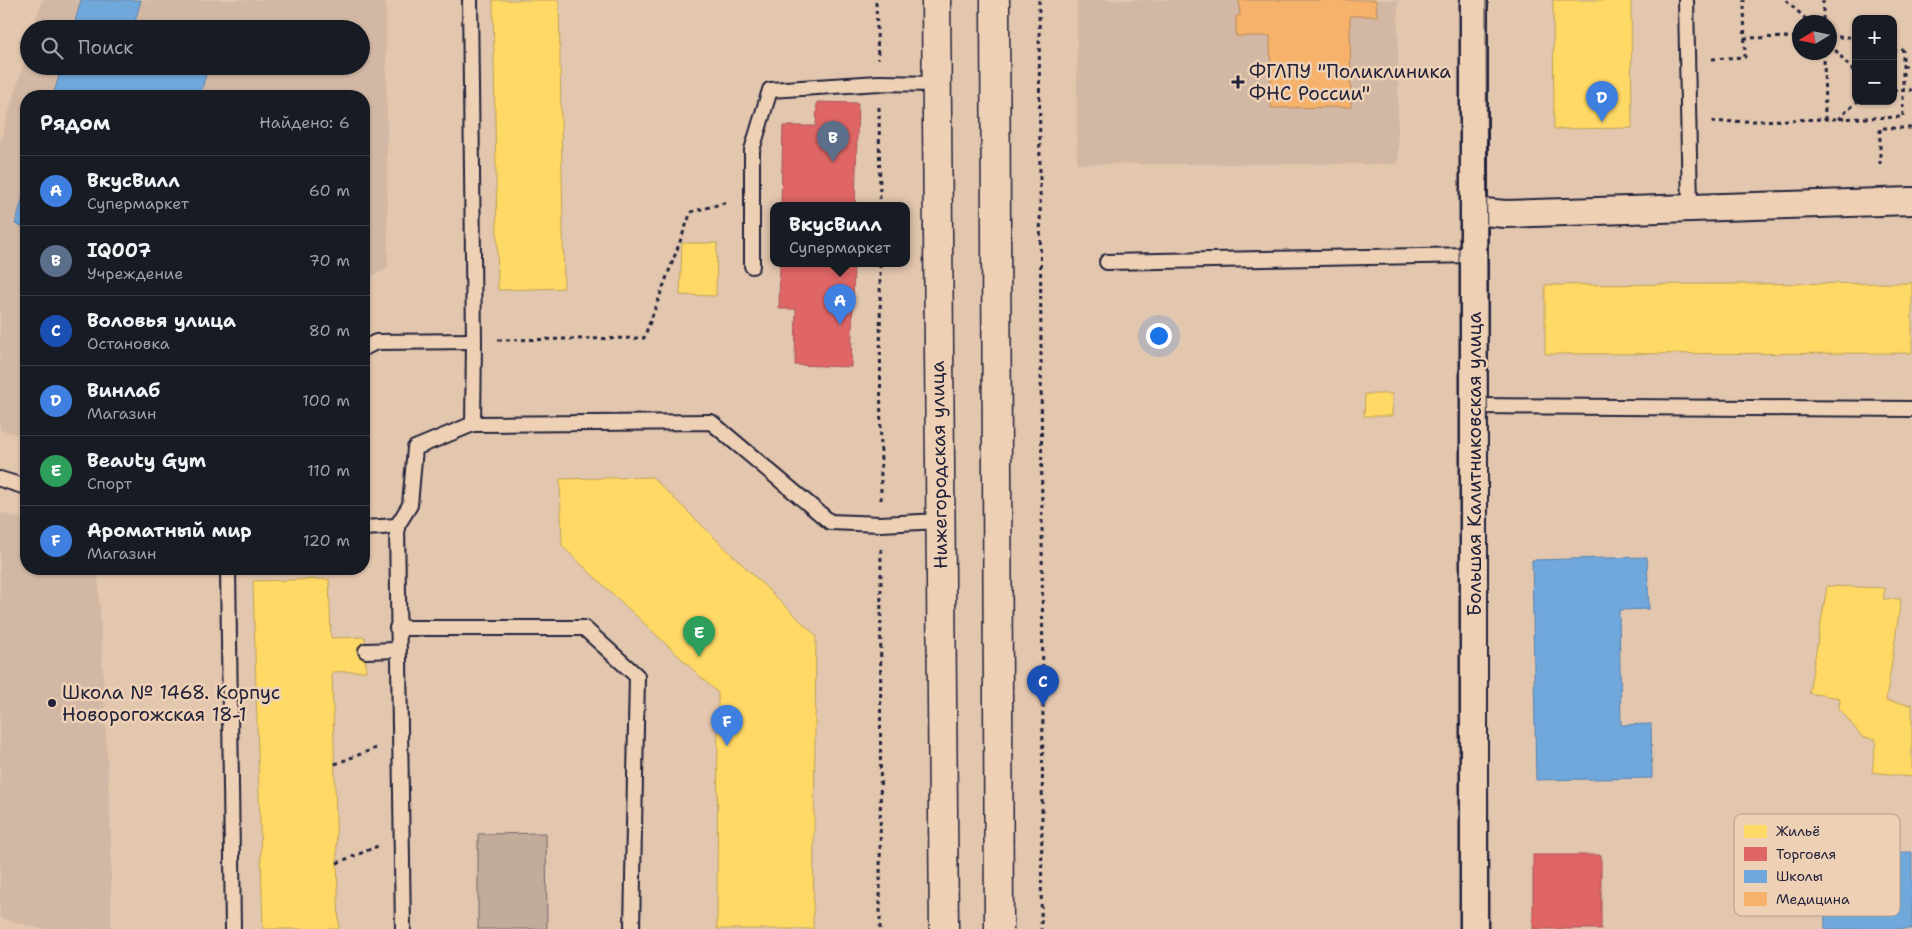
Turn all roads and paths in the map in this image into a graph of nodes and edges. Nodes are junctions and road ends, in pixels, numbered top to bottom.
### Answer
1 (470, 0) edge
2 (936, 0) edge
3 (995, 0) edge
4 (1039, 0) edge
5 (1474, 0) edge
6 (1686, 0) edge
7 (1744, 0) edge
8 (1786, 0) edge
9 (1823, 0) edge
10 (1802, 15) edge
11 (1823, 15) edge
12 (1852, 36) edge
13 (1792, 37) edge
14 (1837, 37) edge
15 (1744, 38) junction
16 (1897, 51) edge
17 (1837, 52) edge
18 (1824, 60) edge
19 (1903, 66) junction
20 (1912, 66) edge
21 (1713, 68) dead end
22 (1852, 69) edge
23 (936, 84) junction
24 (1897, 90) edge
25 (1902, 90) junction
26 (1912, 90) edge
27 (1854, 105) edge
28 (1714, 113) dead end
29 (1825, 119) junction
30 (1838, 119) junction
31 (1912, 128) edge
32 (1880, 165) dead end
33 (752, 195) junction
34 (1912, 201) edge
35 (1690, 208) junction
36 (1474, 211) junction
37 (1474, 255) junction
38 (1107, 262) dead end
39 (752, 266) dead end
40 (880, 267) edge
41 (474, 341) junction
42 (370, 345) edge
43 (1474, 406) junction
44 (1912, 409) edge
45 (473, 424) junction
46 (0, 479) edge
47 (20, 485) edge
48 (940, 521) junction
49 (881, 524) junction
50 (397, 526) junction
51 (370, 528) edge
52 (228, 575) edge
53 (397, 628) junction
54 (397, 650) junction
55 (366, 651) dead end
56 (398, 740) junction
57 (335, 764) dead end
58 (401, 837) junction
59 (337, 863) dead end
60 (233, 929) edge
61 (402, 929) edge
62 (632, 929) edge
63 (880, 929) edge
64 (944, 929) edge
65 (999, 929) edge
66 (1041, 929) edge
67 (1474, 929) edge

1 - 41 lane
2 - 23 main road, Нижегородская улица
3 - 65 main road
4 - 66 path
5 - 36 street, Большая Калитниковская улица
6 - 35 lane
7 - 15 path
8 - 10 path
9 - 11 path
12 - 14 path
13 - 15 path
15 - 21 path
16 - 19 path
17 - 22 path
18 - 29 path
19 - 20 path
19 - 25 path
23 - 33 lane
23 - 48 main road, Нижегородская улица
24 - 25 path
25 - 26 path
25 - 30 path
27 - 30 path
28 - 29 path
29 - 30 path
31 - 32 path
33 - 39 lane
33 - 41 path
34 - 35 street
35 - 36 street
36 - 37 street, Большая Калитниковская улица
37 - 38 lane
37 - 43 street, Большая Калитниковская улица
40 - 49 path
41 - 42 lane
41 - 45 lane
43 - 44 lane
43 - 67 street, Большая Калитниковская улица
45 - 49 lane
45 - 50 lane
46 - 47 lane
48 - 49 lane
48 - 64 main road, Нижегородская улица
49 - 63 path
50 - 51 lane
50 - 53 lane
52 - 60 lane
53 - 54 lane
53 - 62 lane
54 - 55 lane
54 - 56 lane
56 - 57 path
56 - 58 lane
58 - 59 path
58 - 61 lane

